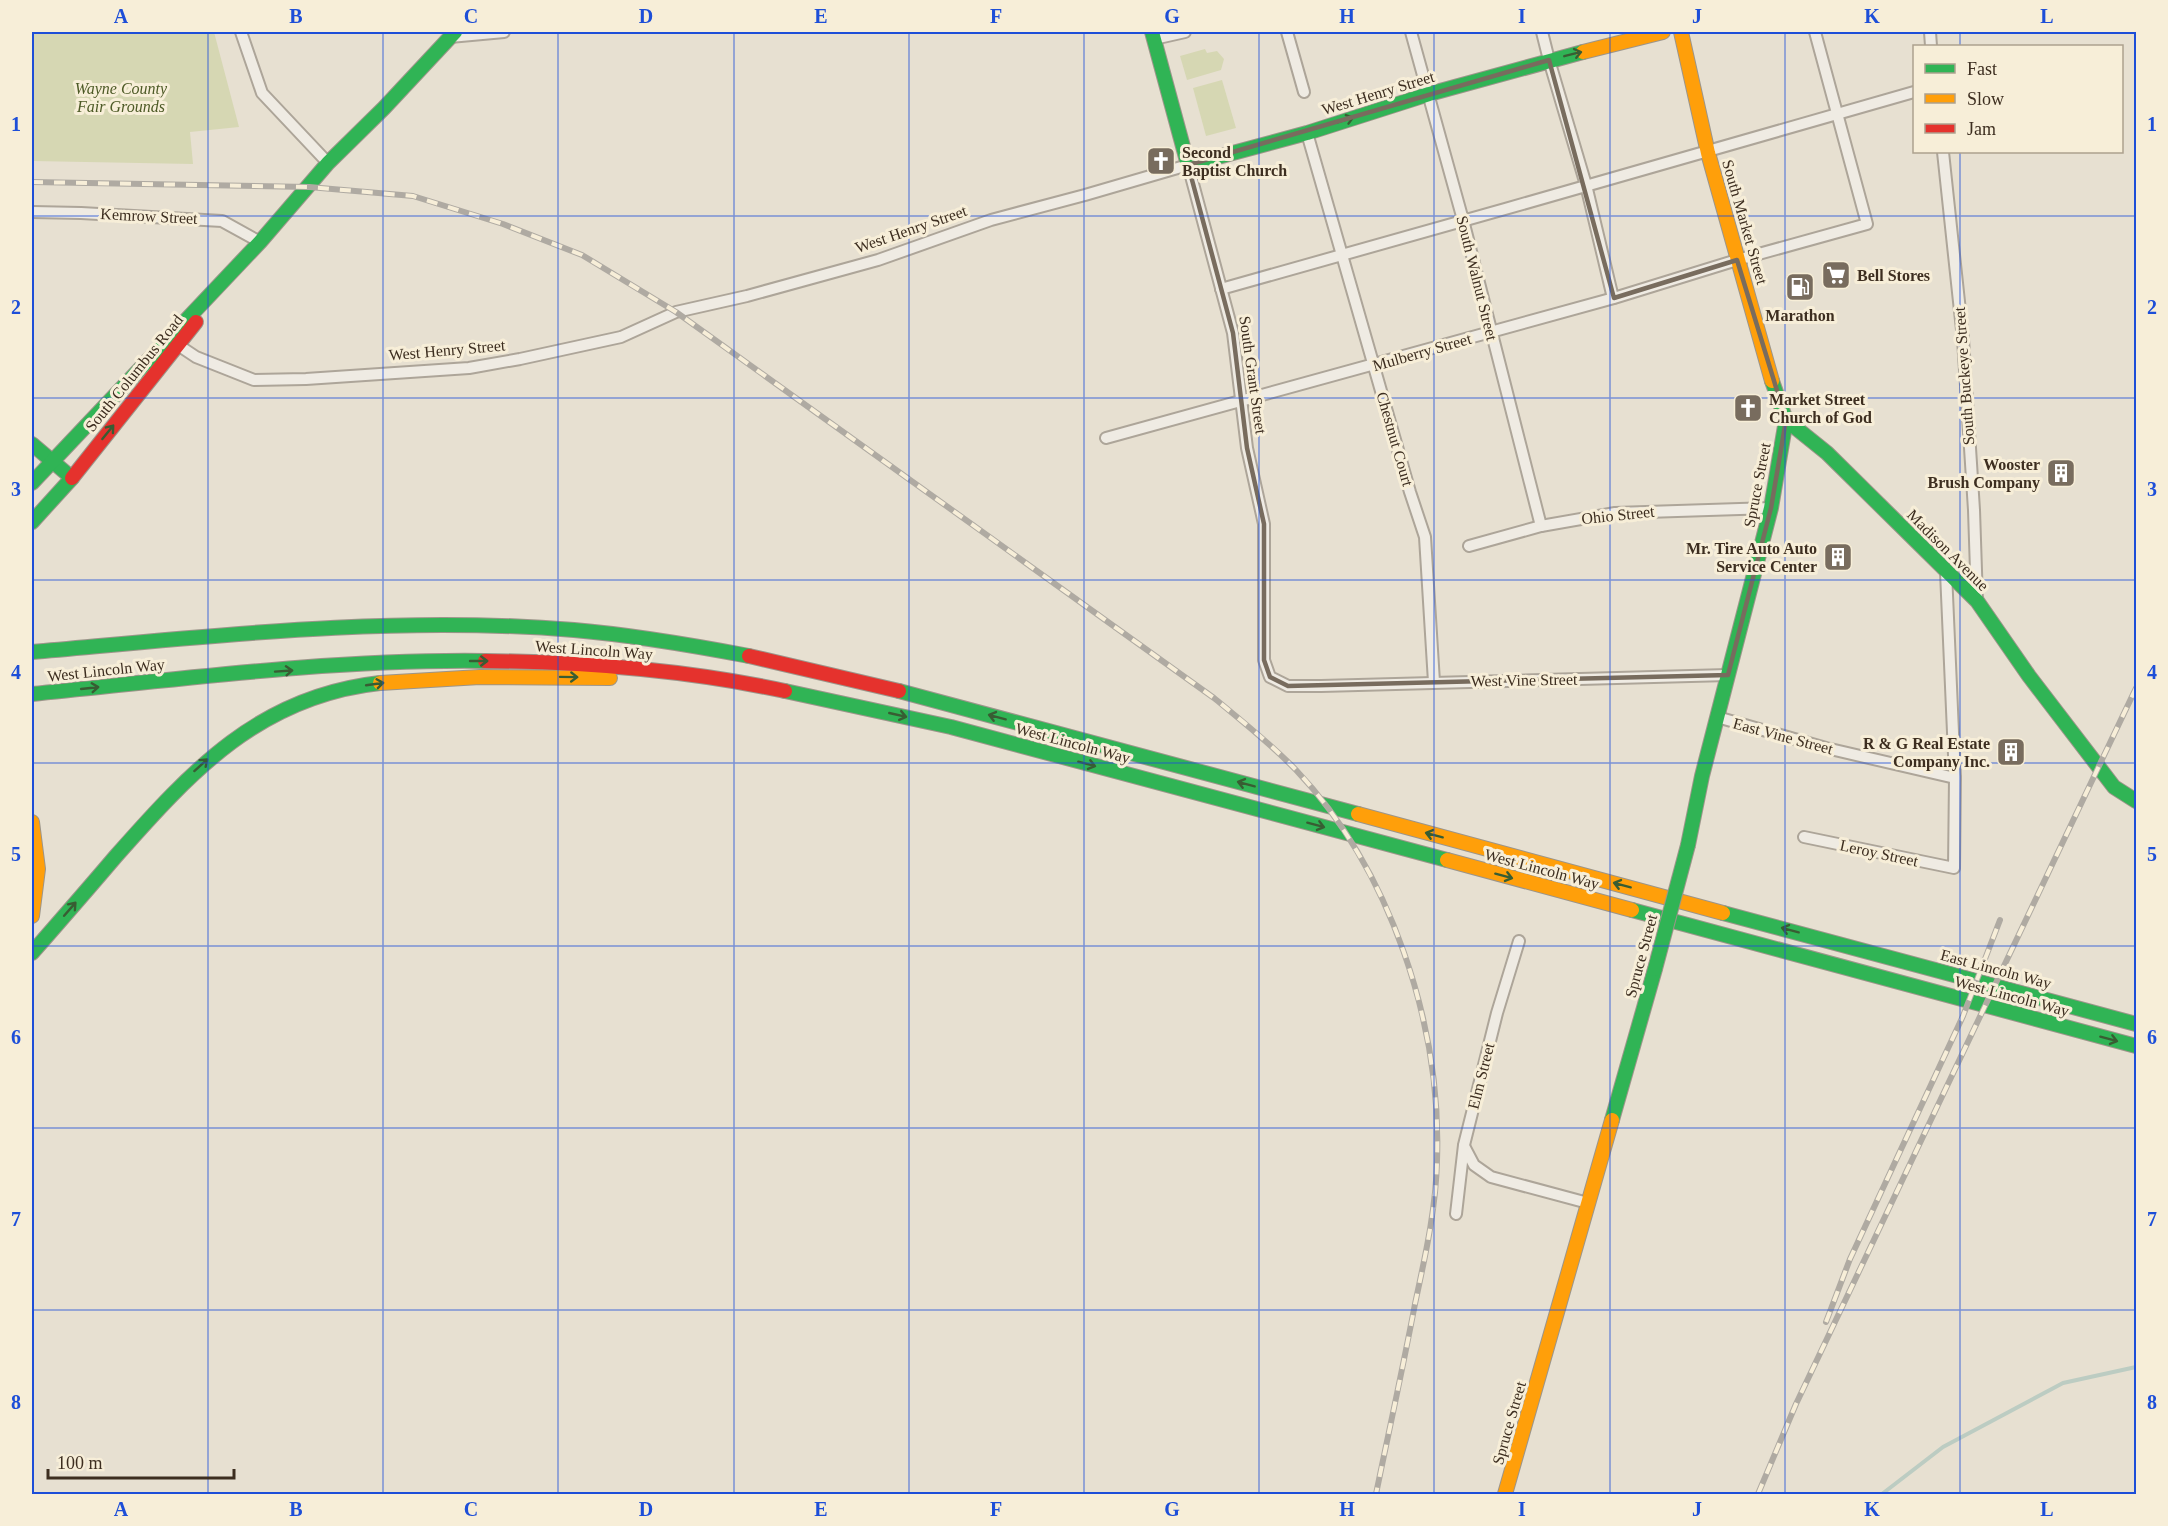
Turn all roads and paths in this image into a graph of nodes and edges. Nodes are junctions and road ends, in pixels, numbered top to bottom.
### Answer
1 (241, 32) edge
2 (504, 32) edge
3 (1185, 32) edge
4 (1287, 32) edge
5 (1411, 32) edge
6 (1542, 32) edge
7 (1663, 32) edge
8 (1681, 32) edge
9 (1815, 32) edge
10 (453, 34) edge
11 (1153, 35) edge
12 (1548, 60) junction
13 (1304, 92) dead end
14 (1913, 92) edge
15 (1429, 94) junction
16 (1838, 115) junction
17 (1307, 133) junction
18 (1708, 153) junction
19 (1943, 153) edge
20 (328, 163) junction
21 (1188, 165) junction
22 (1586, 185) junction
23 (32, 212) edge
24 (1463, 220) junction
25 (260, 242) junction
26 (1342, 255) junction
27 (1737, 260) junction
28 (1221, 289) junction
29 (1614, 298) junction
30 (1490, 333) junction
31 (173, 342) junction
32 (1374, 365) junction
33 (1240, 400) junction
34 (1786, 420) junction
35 (1106, 438) dead end
36 (32, 444) edge
37 (32, 459) edge
38 (48, 465) junction
39 (68, 482) junction
40 (32, 483) edge
41 (1771, 508) junction
42 (32, 522) edge
43 (1541, 526) junction
44 (1469, 546) dead end
45 (1946, 572) junction
46 (1977, 601) junction
47 (208, 636) junction
48 (32, 642) edge
49 (32, 652) edge
50 (1728, 675) junction
51 (1434, 682) junction
52 (1321, 686) joint
53 (32, 694) edge
54 (842, 702) junction
55 (1717, 717) junction
56 (1955, 778) junction
57 (2136, 801) edge
58 (32, 822) edge
59 (1804, 837) dead end
60 (32, 916) edge
61 (1519, 941) dead end
62 (1846, 945) junction
63 (32, 953) edge
64 (2136, 1013) edge
65 (2136, 1024) edge
66 (2136, 1046) edge
67 (1464, 1145) junction
68 (1588, 1203) junction
69 (1456, 1214) dead end
70 (1505, 1494) edge

1 - 20 street
2 - 10 street
3 - 11 street
4 - 13 street
5 - 15 street, South Walnut Street
6 - 12 street
12 -> 7 main road, West Henry Street
8 - 18 main road, South Market Street
9 - 16 street
10 - 20 main road, South Columbus Road
11 - 21 main road, South Grant Street
12 - 15 main road, West Henry Street
12 - 22 street
14 - 16 street
17 -> 15 main road, West Henry Street
15 - 24 street, South Walnut Street
16 - 18 street
16 - 27 street, Mulberry Street
17 - 21 main road, West Henry Street
17 - 26 street, Chestnut Court
18 - 22 street
18 - 27 main road, South Market Street
19 - 46 street, South Buckeye Street
20 - 25 main road, South Columbus Road
21 - 28 street, South Grant Street
21 - 31 street, West Henry Street
22 - 24 street
22 - 29 street
23 - 25 street, Kemrow Street
24 - 26 street
24 - 30 street, South Walnut Street
25 - 31 main road, South Columbus Road
26 - 28 street
26 - 32 street, Chestnut Court
27 - 29 street, Mulberry Street
27 - 34 main road, South Market Street
28 - 33 street, South Grant Street
29 - 30 street, Mulberry Street
30 - 32 street, Mulberry Street
30 - 43 street, South Walnut Street
31 - 38 main road, South Columbus Road
39 -> 31 main road, South Columbus Road
32 - 33 street, Mulberry Street
32 - 51 street, Chestnut Court
33 - 35 street, Mulberry Street
33 - 52 street, South Grant Street
34 - 41 main road, Spruce Street
34 - 45 main road, Madison Avenue
36 - 38 main road
37 - 38 main road
38 - 39 main road
38 - 40 main road, South Columbus Road
39 - 42 main road, South Columbus Road
41 - 43 street, Ohio Street
41 - 50 main road, Spruce Street
43 - 44 street, Ohio Street
45 - 46 main road, Madison Avenue
45 - 56 street
46 - 57 main road, Madison Avenue
47 - 48 main road
47 - 49 main road, West Lincoln Way
62 -> 47 main road, West Lincoln Way
50 - 51 street, West Vine Street
50 - 55 main road, Spruce Street
51 - 52 street, West Vine Street
53 -> 54 main road, West Lincoln Way
63 -> 54 main road
54 -> 66 main road, West Lincoln Way
55 - 56 street, East Vine Street
55 - 68 main road, Spruce Street, bridge
56 - 59 street, Leroy Street
58 - 60 main road
61 - 67 street, Elm Street
62 - 64 main road
62 - 65 main road, East Lincoln Way
67 - 68 street
67 - 69 street, Elm Street
68 - 70 main road, Spruce Street

